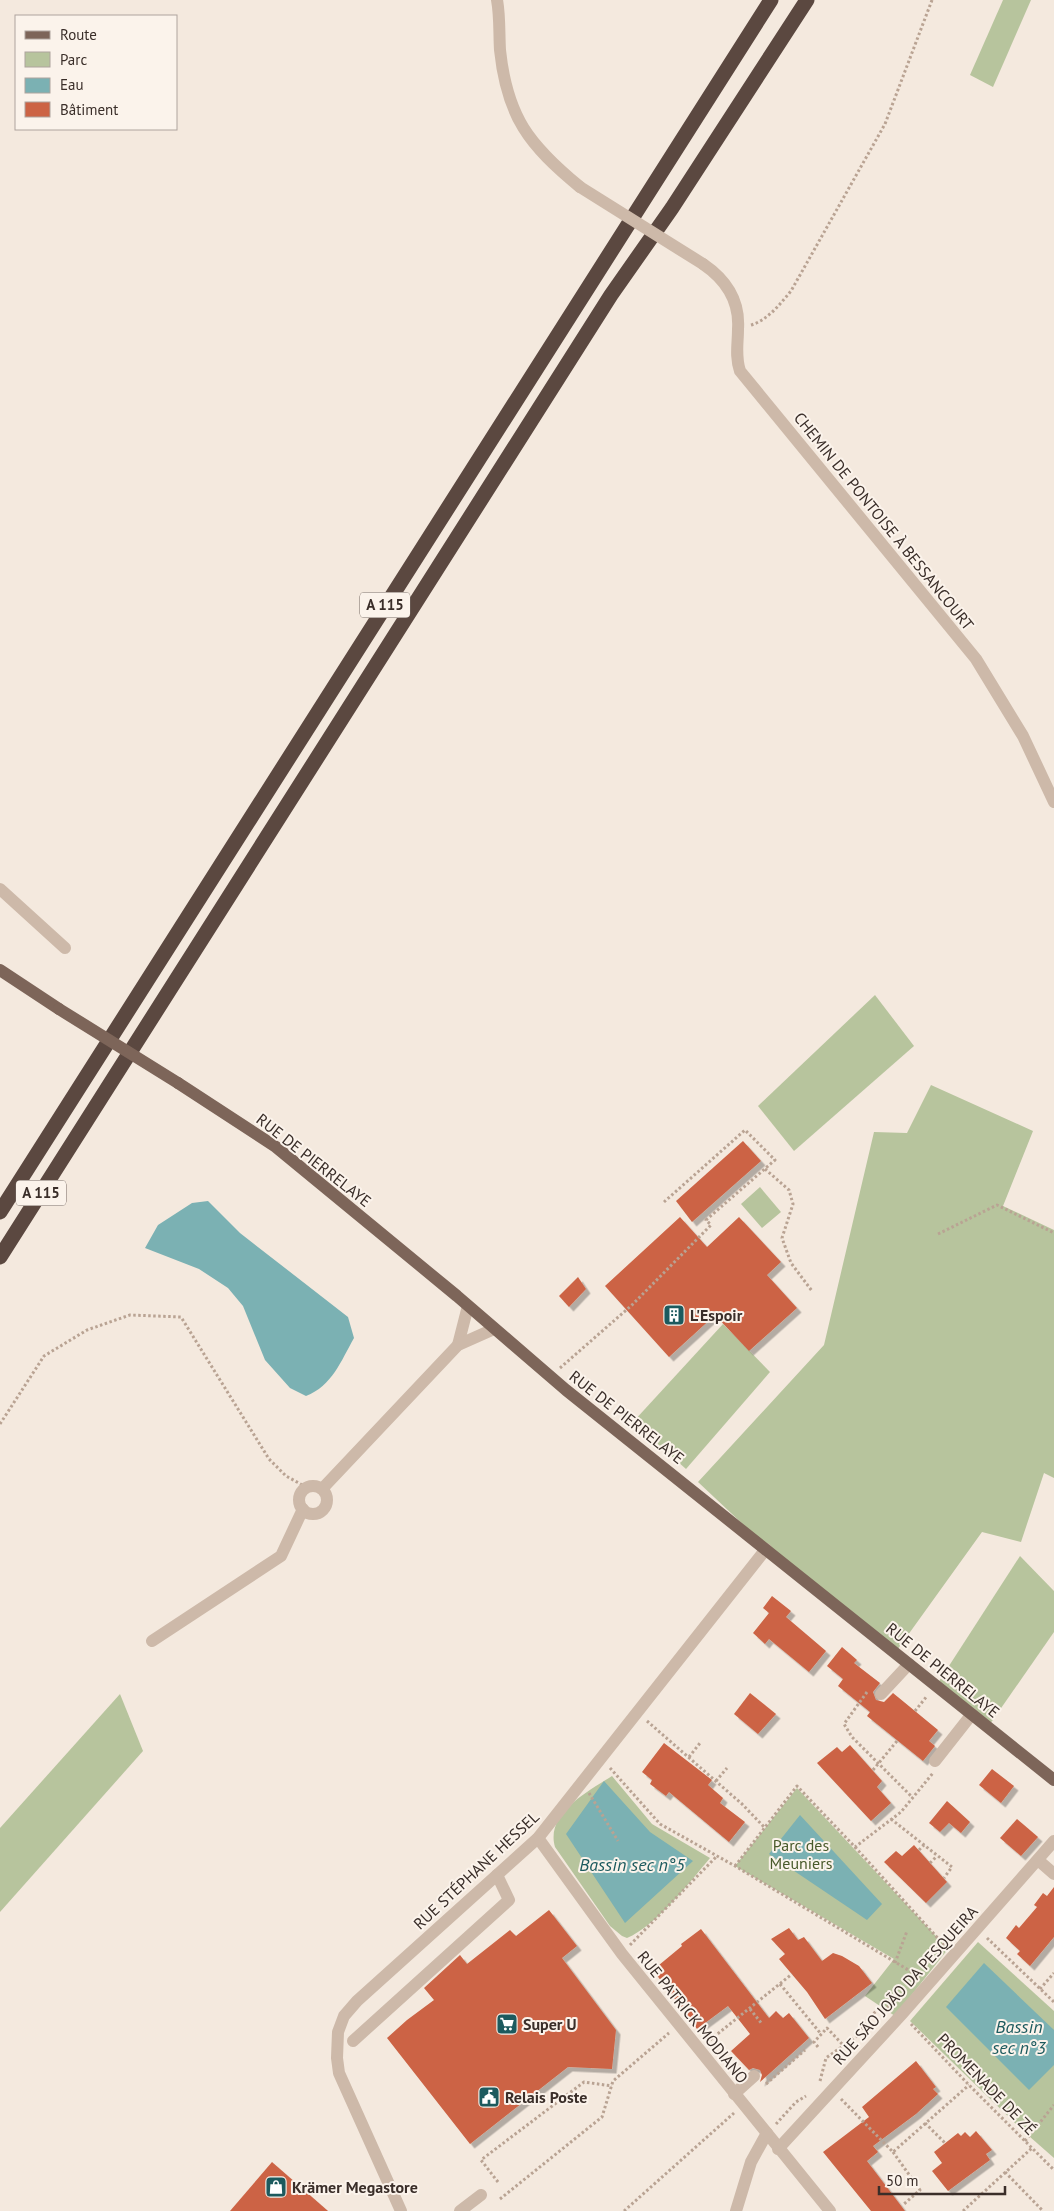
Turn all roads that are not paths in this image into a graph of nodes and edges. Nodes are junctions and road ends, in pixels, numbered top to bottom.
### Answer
1 (497, 0) edge
2 (771, 0) edge
3 (806, 0) edge
4 (1054, 802) edge
5 (0, 890) edge
6 (65, 948) dead end
7 (0, 970) edge
8 (0, 1212) edge
9 (0, 1257) edge
10 (468, 1306) junction
11 (494, 1329) junction
12 (458, 1346) junction
13 (322, 1489) junction
14 (304, 1509) junction
15 (766, 1548) junction
16 (152, 1641) dead end
17 (909, 1664) junction
18 (877, 1689) road end
19 (972, 1714) junction
20 (935, 1762) road end
21 (1054, 1780) edge
22 (538, 1838) junction
23 (1054, 1841) edge
24 (1038, 1860) junction
25 (1054, 1874) edge
26 (497, 1875) junction
27 (353, 2041) dead end
28 (754, 2076) dead end
29 (734, 2094) junction
30 (767, 2133) junction
31 (778, 2149) junction
32 (481, 2196) dead end
33 (401, 2211) edge
34 (460, 2211) edge
35 (736, 2211) edge
36 (830, 2211) edge

1 - 4 street, CHEMIN DE PONTOISE À BESSANCOURT, bridge
2 - 8 highway, A 115
3 - 9 highway, A 115
5 - 6 street
7 - 10 main road, RUE DE PIERRELAYE, bridge
10 - 11 main road, RUE DE PIERRELAYE
10 - 12 street
11 - 12 street
11 - 15 main road, RUE DE PIERRELAYE
12 - 13 street
13 - 14 street
13 - 14 street
14 - 16 street
15 - 17 main road, RUE DE PIERRELAYE
15 - 22 street, RUE STÉPHANE HESSEL
17 - 18 street
17 - 19 main road, RUE DE PIERRELAYE
19 - 20 street
19 - 21 main road, RUE DE PIERRELAYE
22 - 26 street, RUE STÉPHANE HESSEL
22 - 29 street, RUE PATRICK MODIANO
23 - 24 street, RUE SÃO JOÃO DA PESQUEIRA
24 - 25 street
24 - 31 street, RUE SÃO JOÃO DA PESQUEIRA
26 - 27 street
26 - 33 street, RUE STÉPHANE HESSEL
28 - 29 street
29 - 30 street, RUE PATRICK MODIANO
30 - 31 street, RUE PATRICK MODIANO
30 - 35 street
31 - 36 street, RUE PATRICK MODIANO
32 - 34 street

